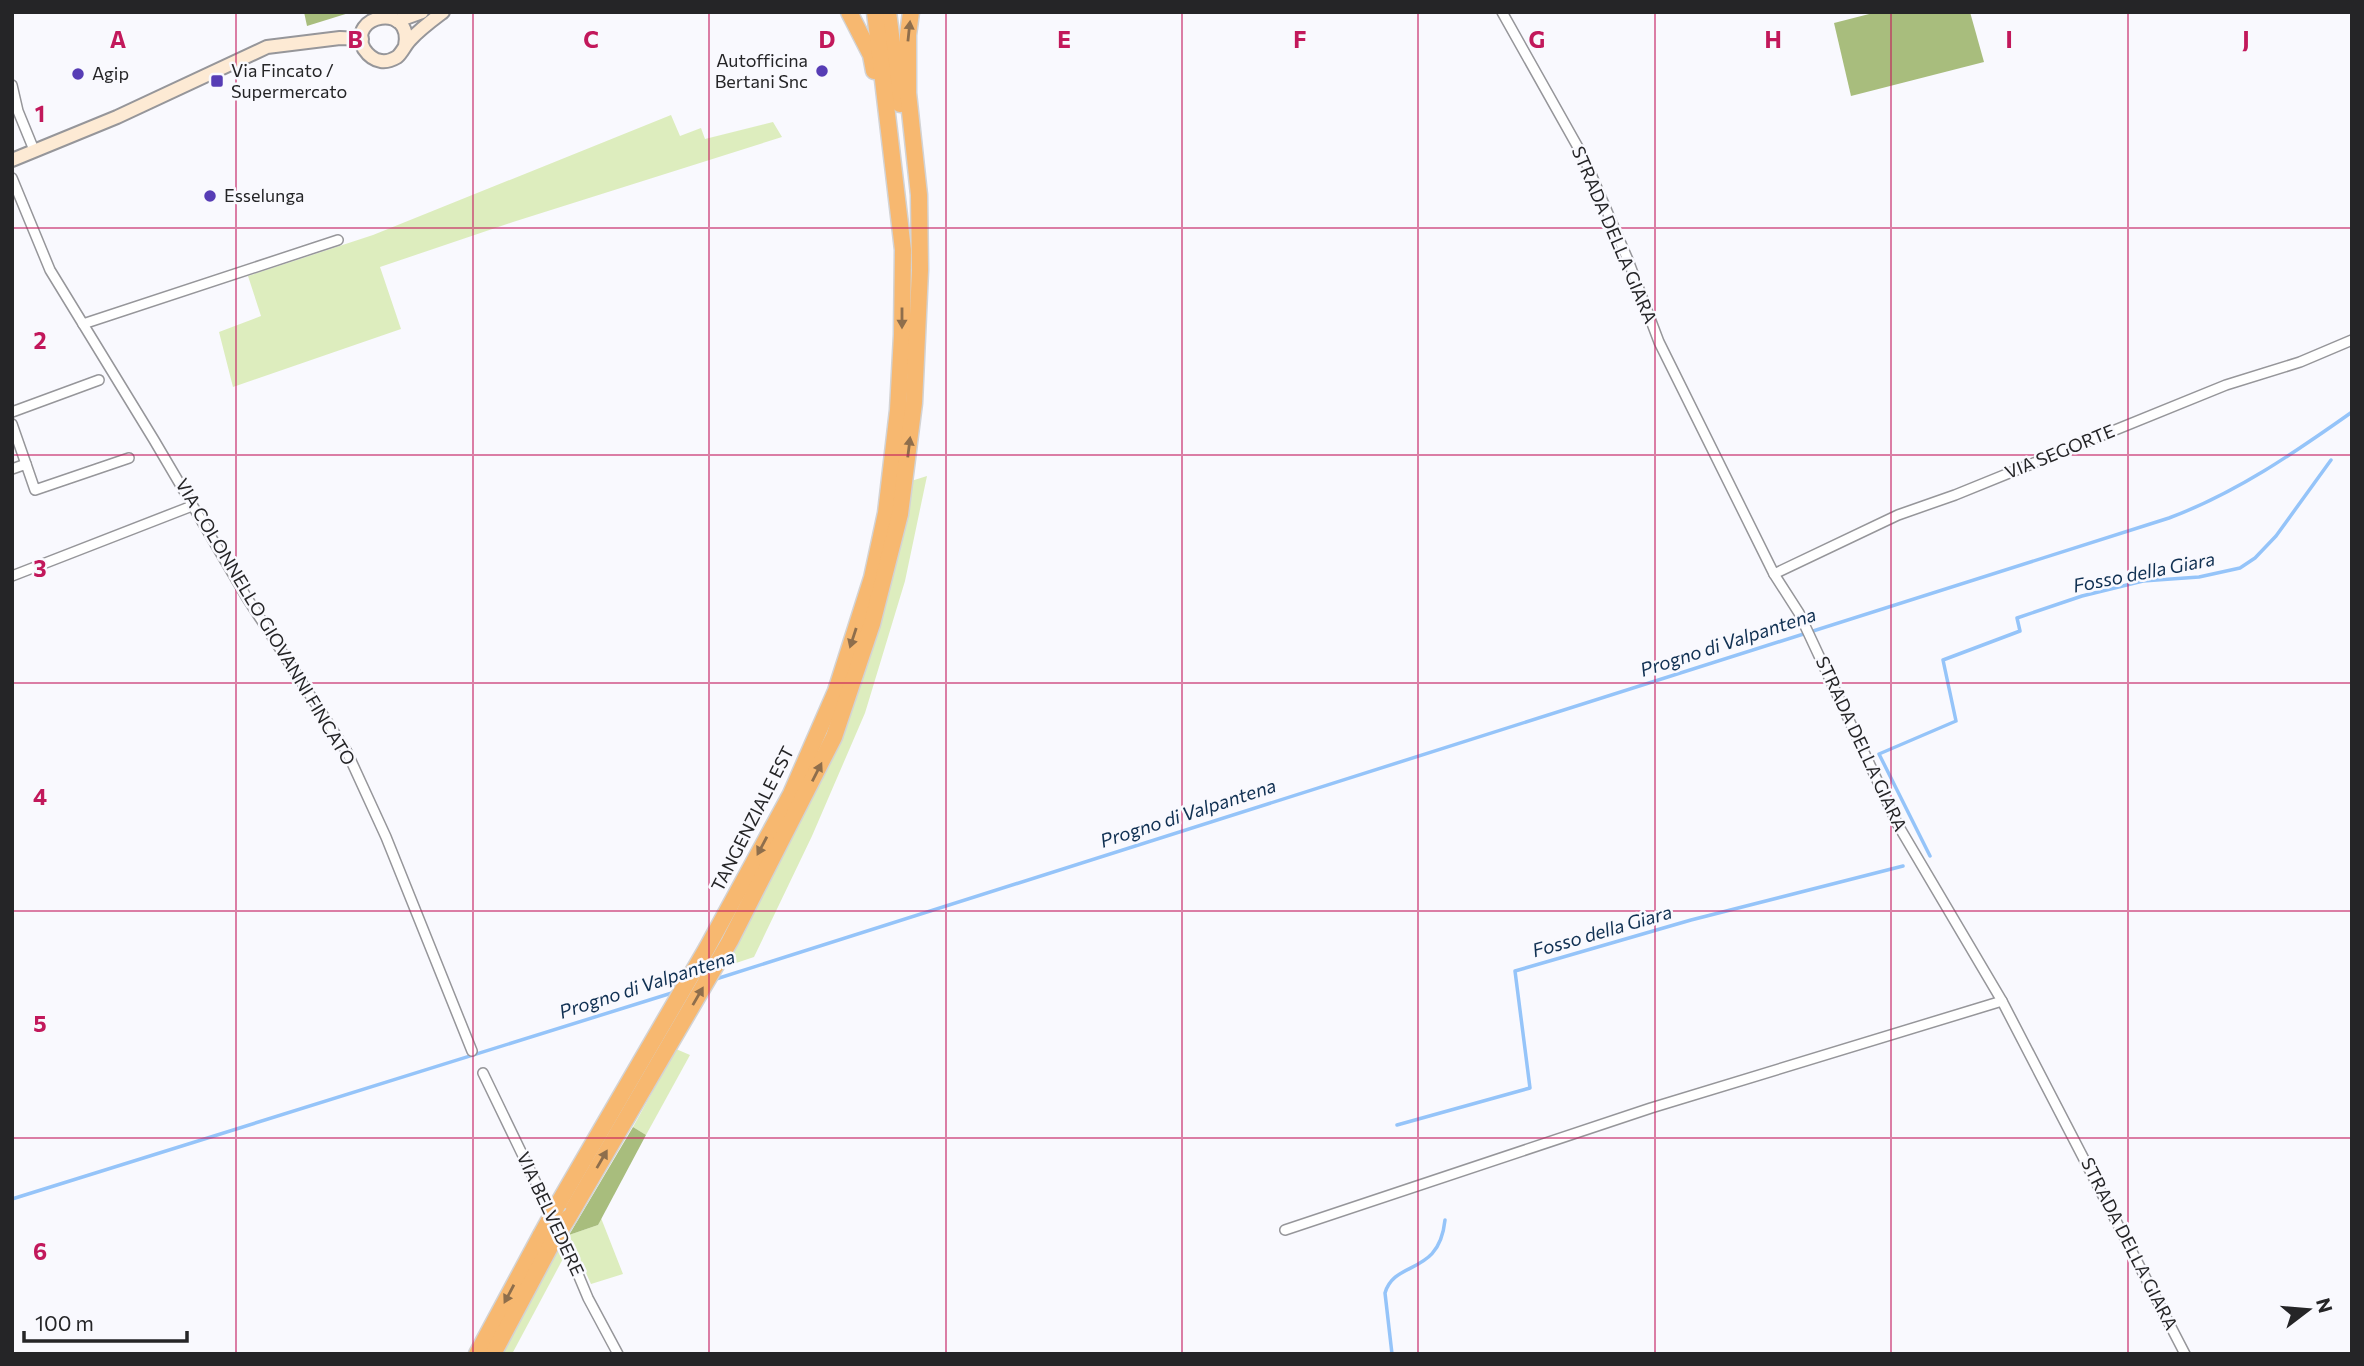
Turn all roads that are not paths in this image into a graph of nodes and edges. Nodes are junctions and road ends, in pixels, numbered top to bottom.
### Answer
1 (422, 12) edge
2 (443, 12) edge
3 (849, 12) edge
4 (875, 12) edge
5 (888, 12) edge
6 (911, 12) edge
7 (1502, 12) edge
8 (397, 21) junction
9 (362, 39) junction
10 (405, 46) junction
11 (12, 85) edge
12 (34, 150) junction
13 (12, 160) edge
14 (12, 178) edge
15 (338, 240) dead end
16 (903, 250) junction
17 (920, 270) junction
18 (83, 324) junction
19 (2352, 340) edge
20 (99, 380) dead end
21 (12, 412) edge
22 (12, 424) edge
23 (129, 458) dead end
24 (26, 464) junction
25 (12, 469) edge
26 (192, 506) junction
27 (1774, 574) junction
28 (12, 576) edge
29 (2002, 1001) junction
30 (470, 1047) dead end
31 (482, 1073) dead end
32 (1285, 1230) dead end
33 (546, 1240) junction
34 (477, 1354) edge
35 (493, 1354) edge
36 (618, 1354) edge
37 (2185, 1354) edge

1 - 8 main road
2 - 10 main road
3 - 16 highway
4 - 16 highway
5 - 17 highway
17 -> 6 highway
7 - 27 street, STRADA DELLA GIARA
8 - 9 main road
8 - 10 main road
9 - 10 main road
9 - 12 main road
11 - 12 street
12 - 13 main road
14 - 18 street, VIA COLONNELLO GIOVANNI FINCATO
15 - 18 street
16 -> 33 highway, TANGENZIALE EST, bridge
33 -> 17 highway, TANGENZIALE EST, bridge
18 - 26 street, VIA COLONNELLO GIOVANNI FINCATO
19 - 27 street, VIA SEGORTE
20 - 21 street
22 - 24 street
23 - 24 street
24 - 25 street
26 - 28 street
26 - 30 street, VIA COLONNELLO GIOVANNI FINCATO
27 - 29 street, STRADA DELLA GIARA
29 - 32 street
29 - 37 street, STRADA DELLA GIARA
31 - 36 street, VIA BELVEDERE
33 -> 34 highway, TANGENZIALE EST
33 - 35 highway, TANGENZIALE EST

